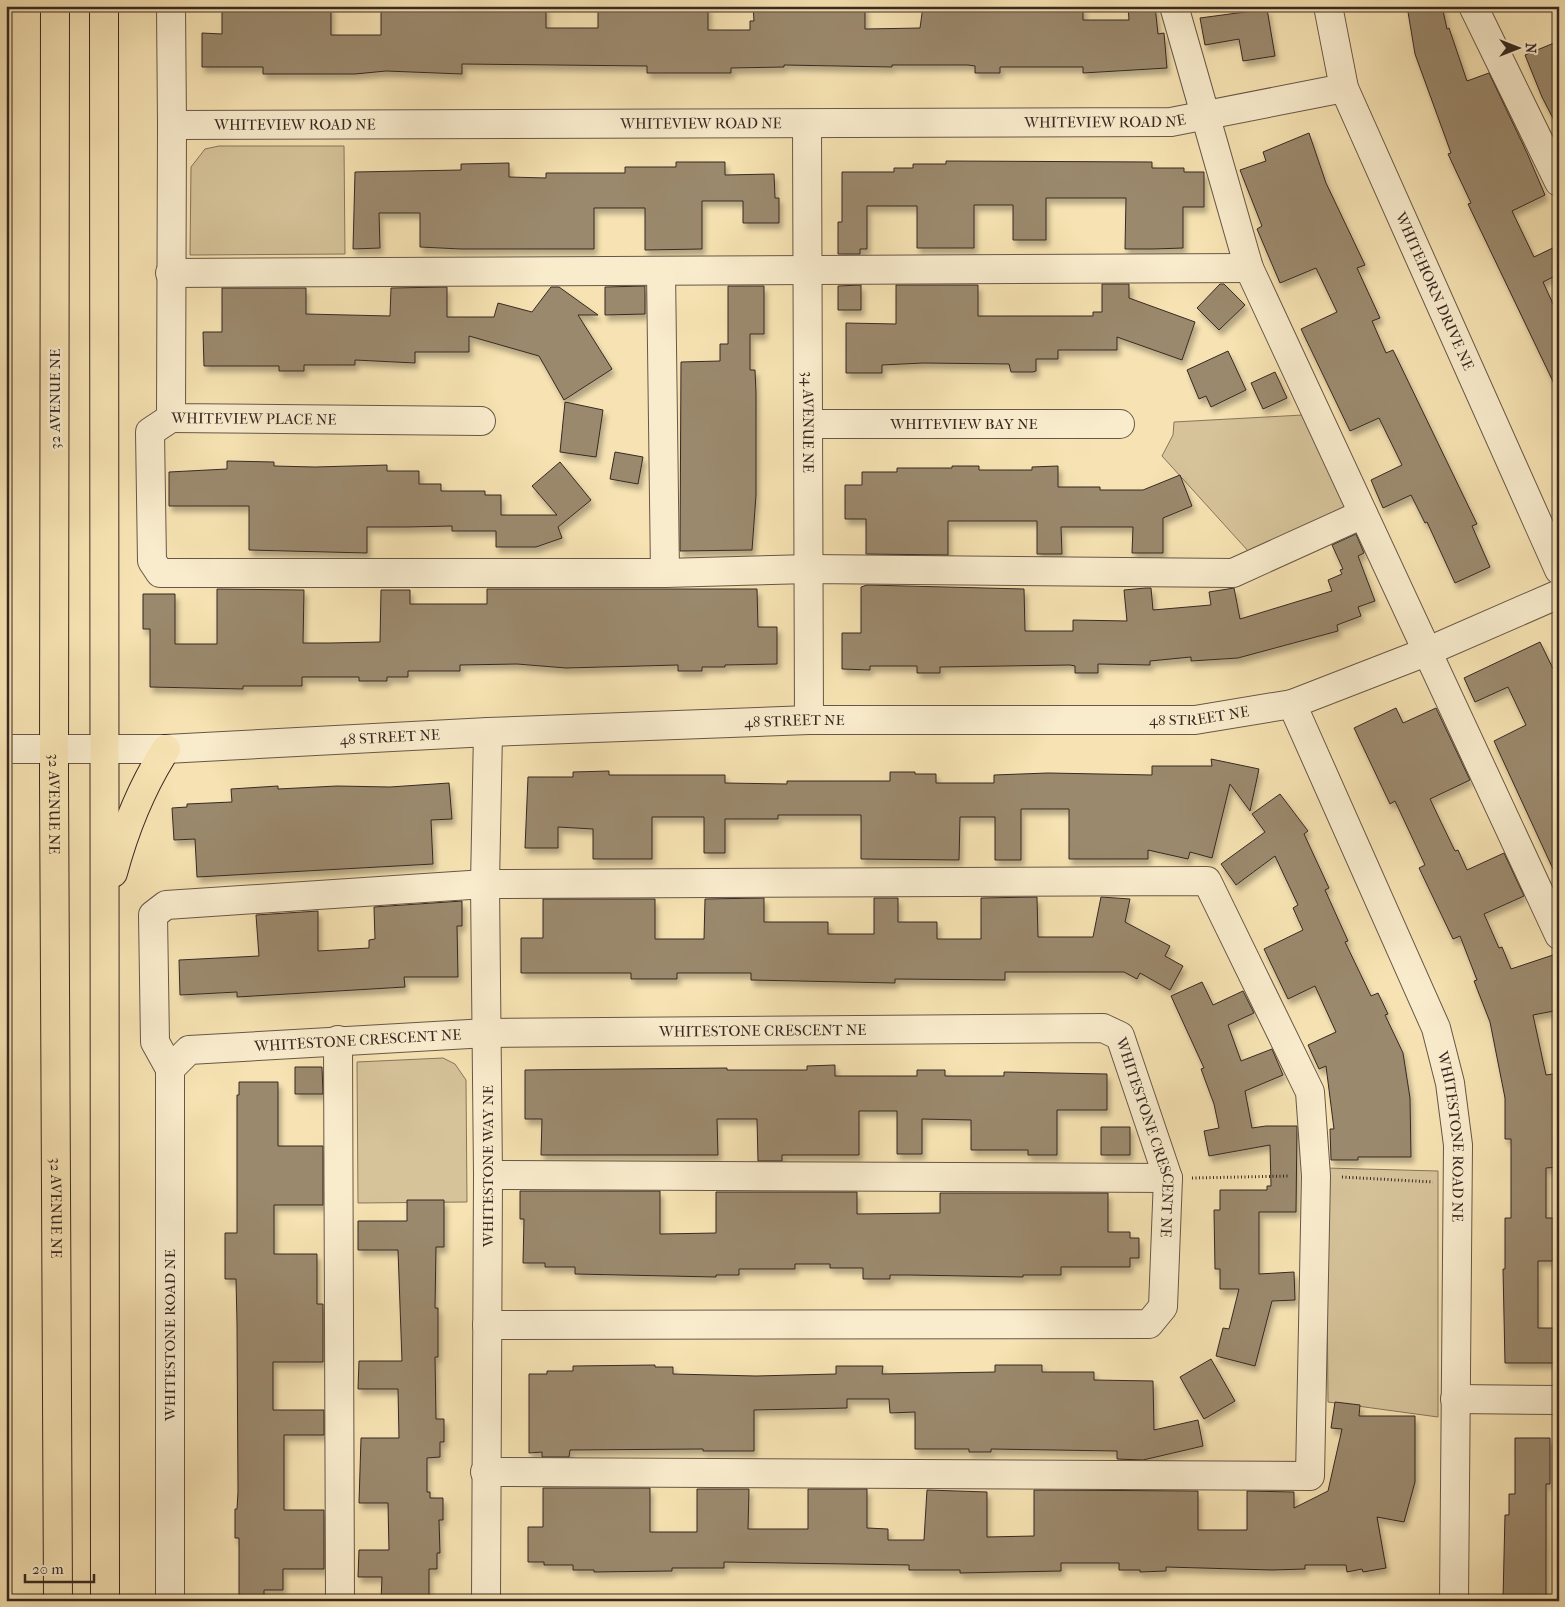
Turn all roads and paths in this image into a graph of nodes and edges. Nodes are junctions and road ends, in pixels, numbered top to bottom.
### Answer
1 (56, 6) edge
2 (104, 6) edge
3 (171, 6) edge
4 (1174, 6) edge
5 (1328, 6) edge
6 (1473, 6) edge
7 (1344, 88) junction
8 (1206, 116) junction
9 (807, 124) junction
10 (172, 125) junction
11 (1559, 182) edge
12 (1249, 268) junction
13 (661, 271) junction
14 (807, 271) junction
15 (170, 273) junction
16 (171, 418) junction
17 (480, 422) dead end
18 (808, 424) junction
19 (1120, 424) dead end
20 (1363, 514) junction
21 (809, 569) junction
22 (1559, 570) edge
23 (665, 573) junction
24 (1559, 594) edge
25 (1426, 652) junction
26 (1292, 704) junction
27 (810, 720) junction
28 (488, 732) junction
29 (54, 748) junction
30 (104, 748) junction
31 (6, 749) edge
32 (166, 749) junction
33 (485, 884) junction
34 (104, 908) junction
35 (1559, 936) edge
36 (487, 1033) junction
37 (338, 1040) junction
38 (170, 1068) junction
39 (488, 1174) junction
40 (1316, 1176) junction
41 (1168, 1178) junction
42 (1457, 1184) junction
43 (488, 1325) junction
44 (1455, 1399) junction
45 (1559, 1400) edge
46 (485, 1472) junction
47 (58, 1601) edge
48 (105, 1601) edge
49 (170, 1601) edge
50 (340, 1601) edge
51 (486, 1601) edge
52 (1454, 1601) edge

1 - 29 main road, 32 AVENUE NE
2 - 30 main road
3 - 10 street
4 - 8 street
5 - 7 street, WHITEHORN DRIVE NE
6 - 11 street
7 - 8 street, WHITEVIEW ROAD NE
7 - 22 street, WHITEHORN DRIVE NE
8 - 9 street, WHITEVIEW ROAD NE
8 - 12 street
9 - 10 street, WHITEVIEW ROAD NE
9 - 14 street, 34 AVENUE NE
10 - 15 street, WHITEVIEW PLACE NE
12 - 14 street
12 - 20 street
13 - 14 street
13 - 15 street
13 - 23 street
14 - 18 street, 34 AVENUE NE
15 - 16 street, WHITEVIEW PLACE NE
16 - 17 street, WHITEVIEW PLACE NE
16 - 23 street
18 - 19 street, WHITEVIEW BAY NE
18 - 21 street, 34 AVENUE NE
20 - 21 street
20 - 25 street
21 - 23 street
21 - 27 street, 34 AVENUE NE
24 - 25 street, 48 STREET NE
25 - 26 street, 48 STREET NE
25 - 35 street
26 - 27 street, 48 STREET NE
26 - 42 street, WHITESTONE ROAD NE
27 - 28 street, 48 STREET NE
28 - 32 street, 48 STREET NE
28 - 33 street, WHITESTONE WAY NE
29 - 30 street, 48 STREET NE
29 - 31 street, 48 STREET NE
29 - 47 main road, 32 AVENUE NE
30 - 32 street, 48 STREET NE
30 - 34 main road
32 - 34 main road
33 - 36 street, WHITESTONE WAY NE
33 - 38 street
33 - 40 street
34 - 48 main road
36 - 37 street, WHITESTONE CRESCENT NE
36 - 39 street, WHITESTONE WAY NE
36 - 41 street, WHITESTONE CRESCENT NE
37 - 38 street, WHITESTONE CRESCENT NE
37 - 50 street
38 - 49 street, WHITESTONE ROAD NE
39 - 41 street
39 - 43 street, WHITESTONE WAY NE
40 - 41 path
40 - 42 path
40 - 46 street
41 - 43 street, WHITESTONE CRESCENT NE
42 - 44 street, WHITESTONE ROAD NE
43 - 46 street, WHITESTONE WAY NE
44 - 45 street
44 - 52 street, WHITESTONE ROAD NE
46 - 51 street, WHITESTONE WAY NE

